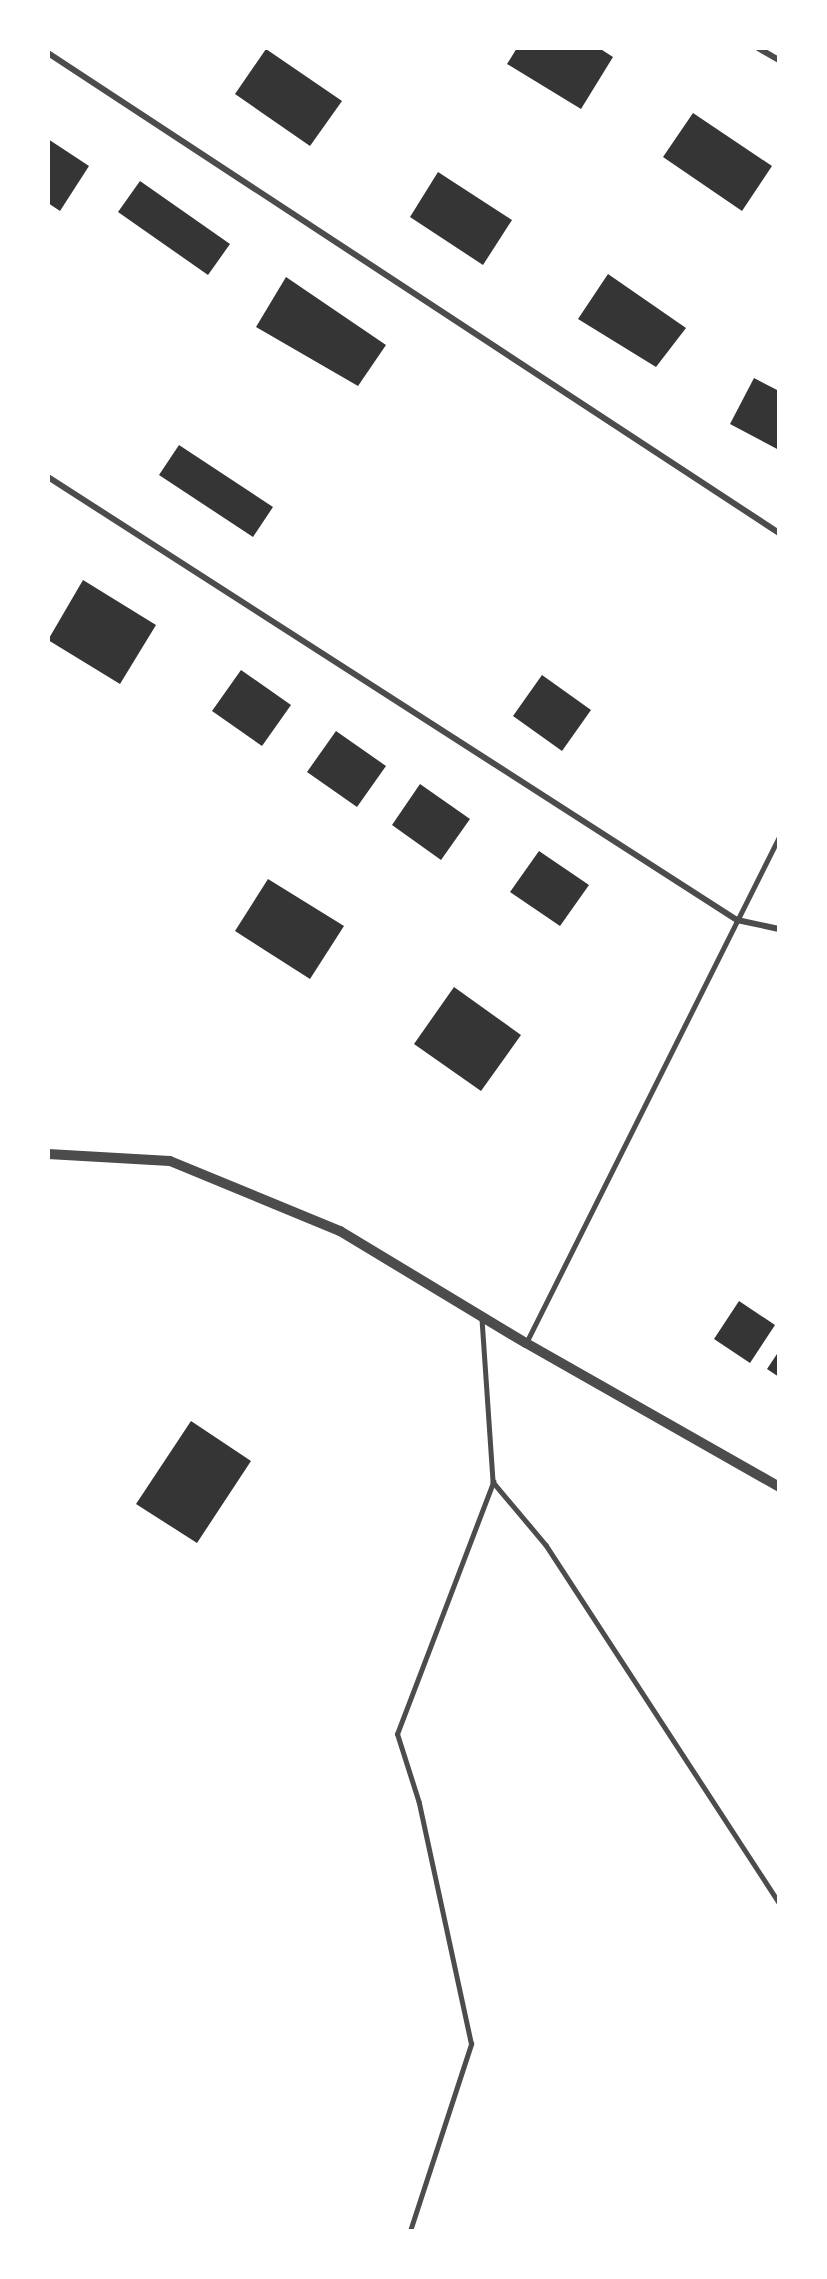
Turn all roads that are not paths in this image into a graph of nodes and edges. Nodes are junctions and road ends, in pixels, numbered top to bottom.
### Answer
1 (758, 48) edge
2 (48, 53) edge
3 (779, 60) edge
4 (48, 477) edge
5 (779, 533) edge
6 (779, 837) edge
7 (737, 920) junction
8 (779, 929) edge
9 (48, 1154) edge
10 (482, 1316) junction
11 (526, 1343) junction
12 (493, 1482) junction
13 (779, 1487) edge
14 (779, 1902) edge
15 (410, 2231) edge

1 - 3 street
2 - 5 street
4 - 7 street
6 - 7 lane
7 - 8 street
7 - 11 lane
9 - 10 street
10 - 11 street
10 - 12 lane
11 - 13 street
12 - 14 lane
12 - 15 lane

